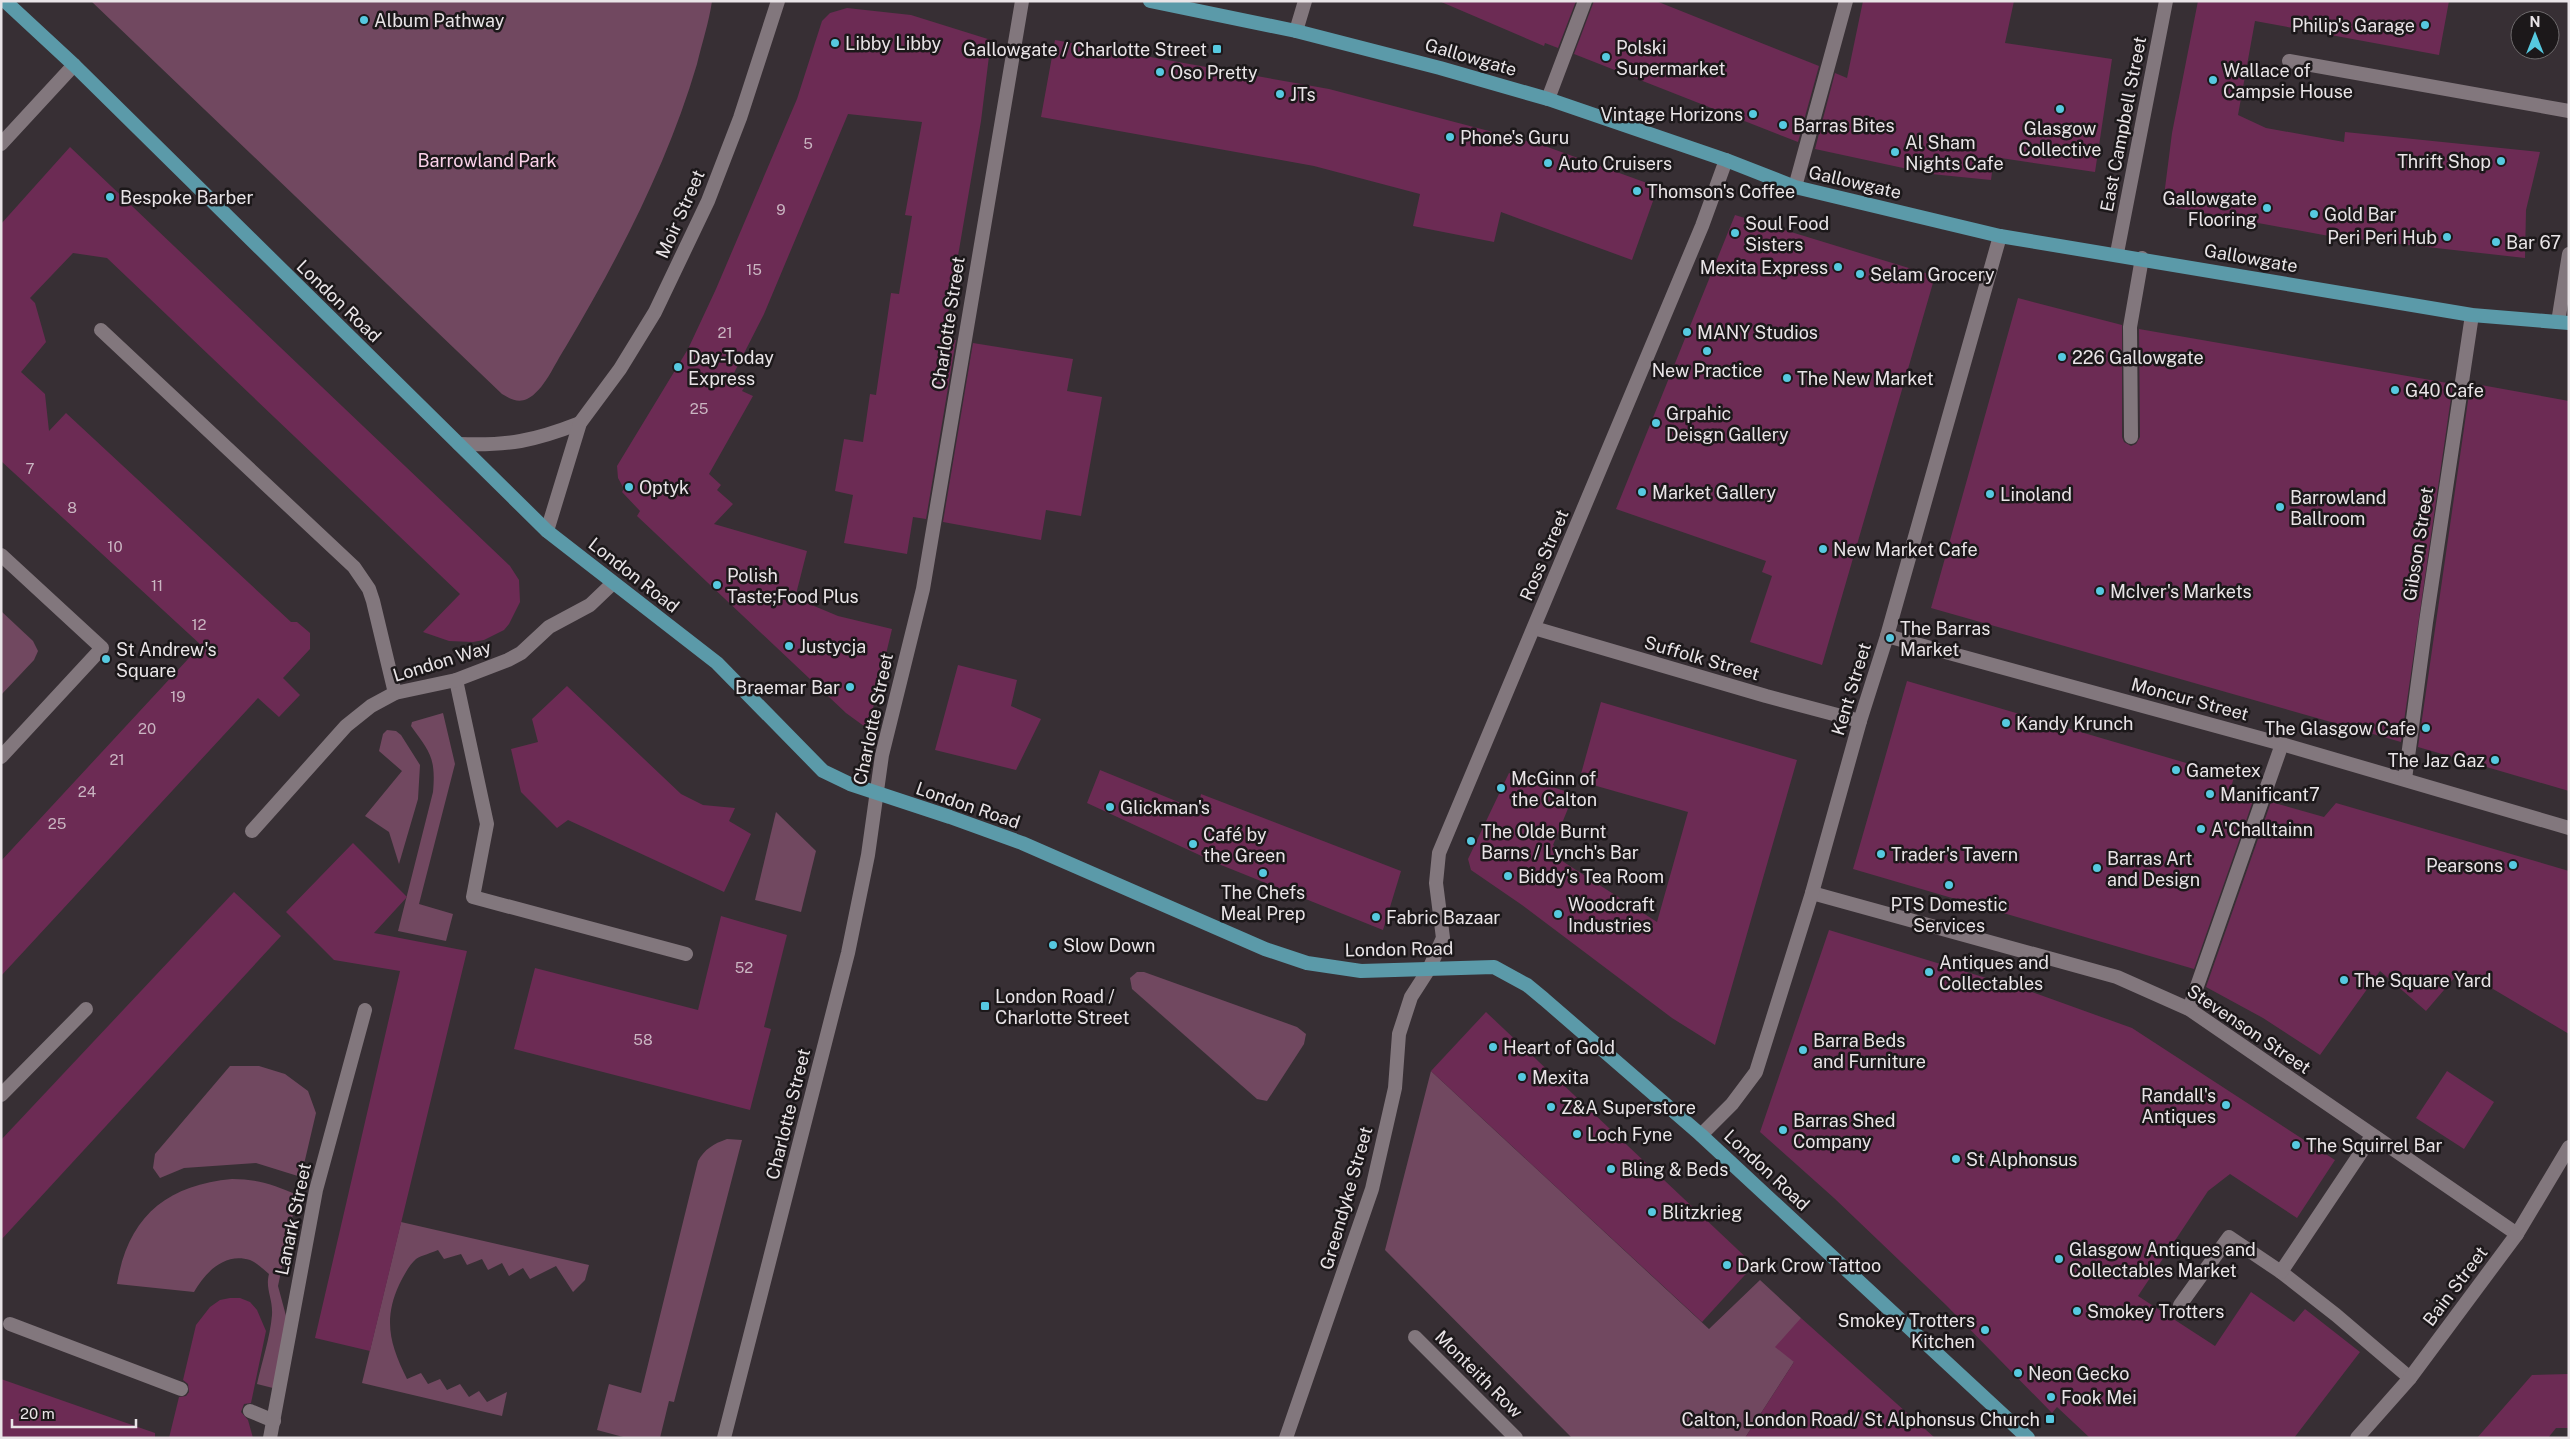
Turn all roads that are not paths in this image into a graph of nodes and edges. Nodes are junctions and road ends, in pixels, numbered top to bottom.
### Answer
1 (5, 1) edge
2 (778, 1) edge
3 (1022, 1) edge
4 (1150, 1) edge
5 (1305, 1) edge
6 (1585, 1) edge
7 (1846, 1) edge
8 (2166, 1) edge
9 (1296, 31) junction
10 (2289, 61) dead end
11 (74, 65) junction
12 (1548, 99) junction
13 (2569, 111) edge
14 (1, 144) edge
15 (1726, 160) junction
16 (1794, 187) junction
17 (2000, 236) junction
18 (2118, 254) junction
19 (2569, 254) edge
20 (2142, 258) junction
21 (2472, 315) junction
22 (2564, 323) edge
23 (101, 330) dead end
24 (580, 424) junction
25 (2131, 436) dead end
26 (459, 444) junction
27 (547, 531) junction
28 (1, 554) edge
29 (612, 584) junction
30 (1534, 628) junction
31 (1888, 636) junction
32 (456, 680) junction
33 (395, 693) junction
34 (1860, 721) junction
35 (2282, 744) junction
36 (1, 757) edge
37 (2405, 779) junction
38 (875, 792) junction
39 (2569, 828) edge
40 (252, 831) dead end
41 (1812, 893) junction
42 (686, 954) dead end
43 (1429, 969) junction
44 (86, 1009) dead end
45 (2189, 1009) junction
46 (366, 1010) dead end
47 (1, 1095) edge
48 (1701, 1134) junction
49 (2372, 1136) junction
50 (2569, 1147) edge
51 (2517, 1234) junction
52 (2281, 1272) junction
53 (2180, 1304) dead end
54 (10, 1324) dead end
55 (1415, 1337) dead end
56 (2410, 1378) junction
57 (181, 1389) dead end
58 (250, 1410) dead end
59 (274, 1421) junction
60 (270, 1438) edge
61 (724, 1438) edge
62 (1286, 1438) edge
63 (1516, 1438) edge
64 (2028, 1438) edge
65 (2357, 1438) edge

1 - 11 main road, London Road
2 - 24 street, Moir Street
3 - 38 street, Charlotte Street
4 - 9 main road, Gallowgate
5 - 9 street
6 - 12 street
7 - 16 street
8 - 18 street, East Campbell Street
9 - 12 main road, Gallowgate
10 - 13 street
11 - 14 street
11 - 26 main road, London Road
12 - 15 main road, Gallowgate
15 - 16 main road, Gallowgate
15 - 30 street, Ross Street
16 - 17 main road, Gallowgate
17 - 18 main road, Gallowgate
17 - 31 street, Kent Street
18 - 20 main road, Gallowgate
19 - 22 street
20 - 21 main road, Gallowgate
20 - 25 street
21 - 22 main road, Gallowgate
21 - 37 street, Gibson Street
23 - 33 street
24 - 26 street
24 - 27 street, Moir Street
26 - 27 main road, London Road
27 - 29 main road, London Road
28 - 36 street
29 - 32 street, London Way
29 - 38 main road, London Road
30 - 34 street, Suffolk Street
30 - 43 street, Ross Street
31 - 34 street, Kent Street
31 - 35 street, Moncur Street
32 - 33 street, London Way
32 - 42 street
33 - 40 street, London Way
34 - 41 street, Kent Street
35 - 37 street, Moncur Street
35 - 45 street
37 - 39 street, Moncur Street
38 - 43 main road, London Road
38 - 61 street, Charlotte Street
41 - 45 street, Stevenson Street
41 - 48 street, Kent Street
43 - 48 main road, London Road
43 - 62 street, Greendyke Street
44 - 47 street
45 - 49 street, Stevenson Street
46 - 59 street, Lanark Street
48 - 64 main road, London Road
49 - 51 street, Stevenson Street
49 - 52 street
50 - 51 street, Bain Street
51 - 56 street, Bain Street
52 - 53 street
52 - 56 street
54 - 57 street
55 - 63 street, Monteith Row
56 - 65 street, Bain Street
58 - 59 street
59 - 60 street, Lanark Street

